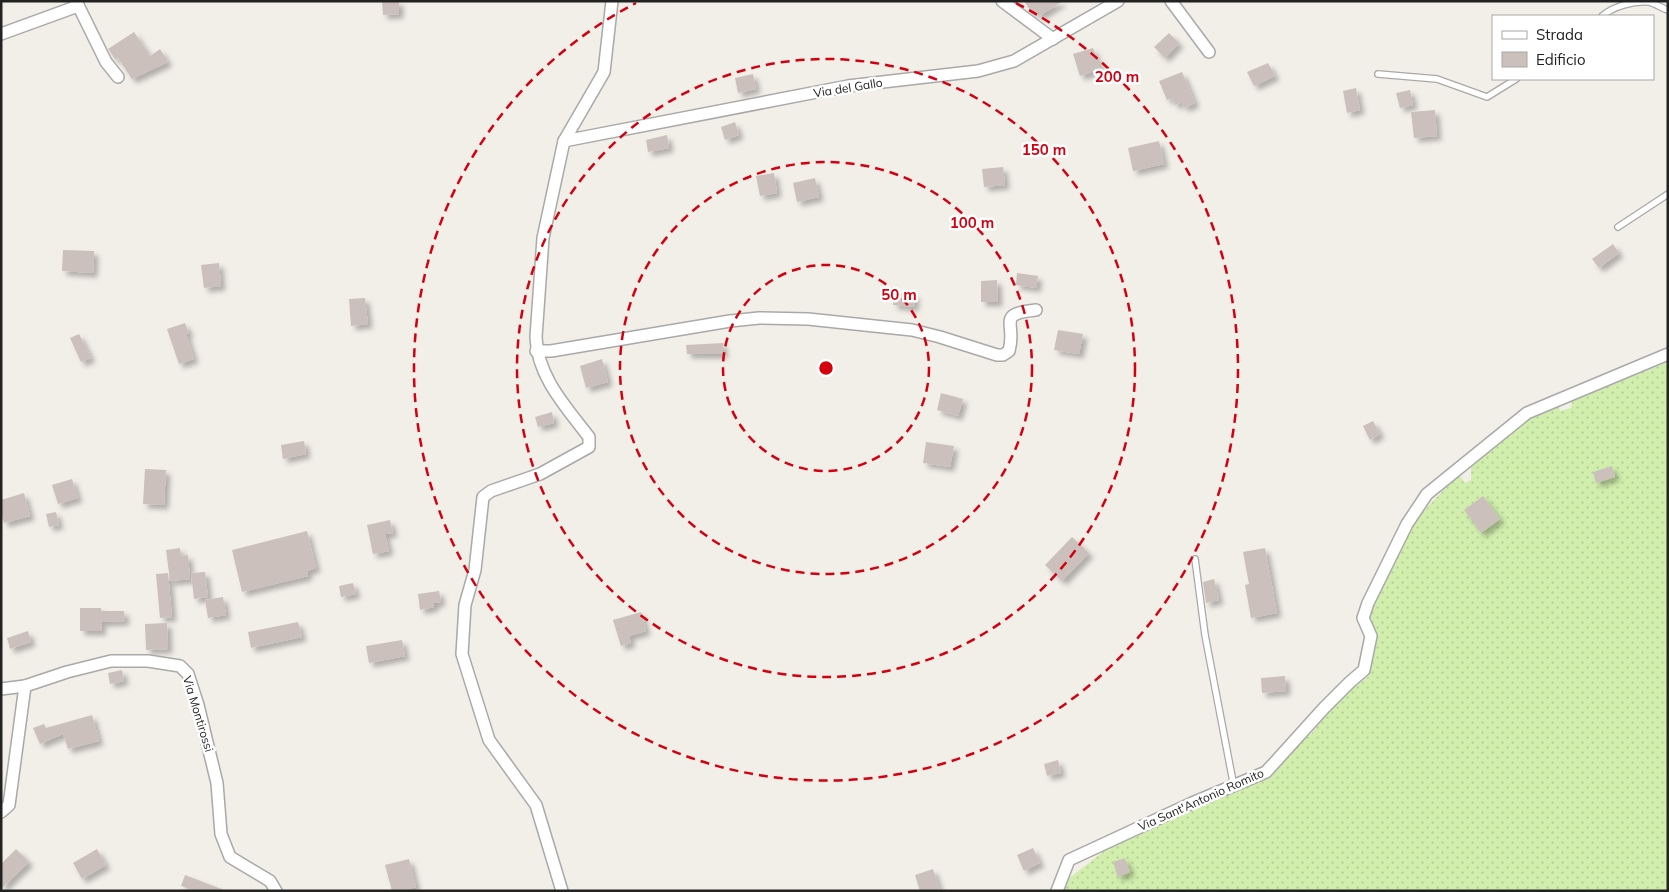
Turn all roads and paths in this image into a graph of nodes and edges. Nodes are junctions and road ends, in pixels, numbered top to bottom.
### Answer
1 (612, 1) edge
2 (1002, 1) edge
3 (1118, 1) edge
4 (1171, 1) edge
5 (77, 4) edge
6 (1668, 10) edge
7 (1603, 15) edge
8 (1, 34) edge
9 (1053, 39) junction
10 (1209, 52) dead end
11 (1378, 74) dead end
12 (118, 77) dead end
13 (1514, 80) edge
14 (564, 141) junction
15 (1668, 194) edge
16 (1618, 228) dead end
17 (1036, 310) dead end
18 (536, 351) junction
19 (1668, 354) edge
20 (1195, 560) dead end
21 (25, 686) junction
22 (1, 689) edge
23 (1234, 787) junction
24 (1, 812) edge
25 (276, 891) edge
26 (562, 891) edge
27 (1057, 891) edge

1 - 14 street
2 - 9 street
3 - 9 street, Via del Gallo
4 - 10 street
5 - 8 street
5 - 12 street
6 - 7 lane
9 - 14 street, Via del Gallo
11 - 13 lane
14 - 18 street
15 - 16 lane
17 - 18 street
18 - 26 street
19 - 23 street, Via Sant'Antonio Romito
20 - 23 lane
21 - 22 street, Via Montirossi
21 - 24 street
21 - 25 street, Via Montirossi
23 - 27 street, Via Sant'Antonio Romito

